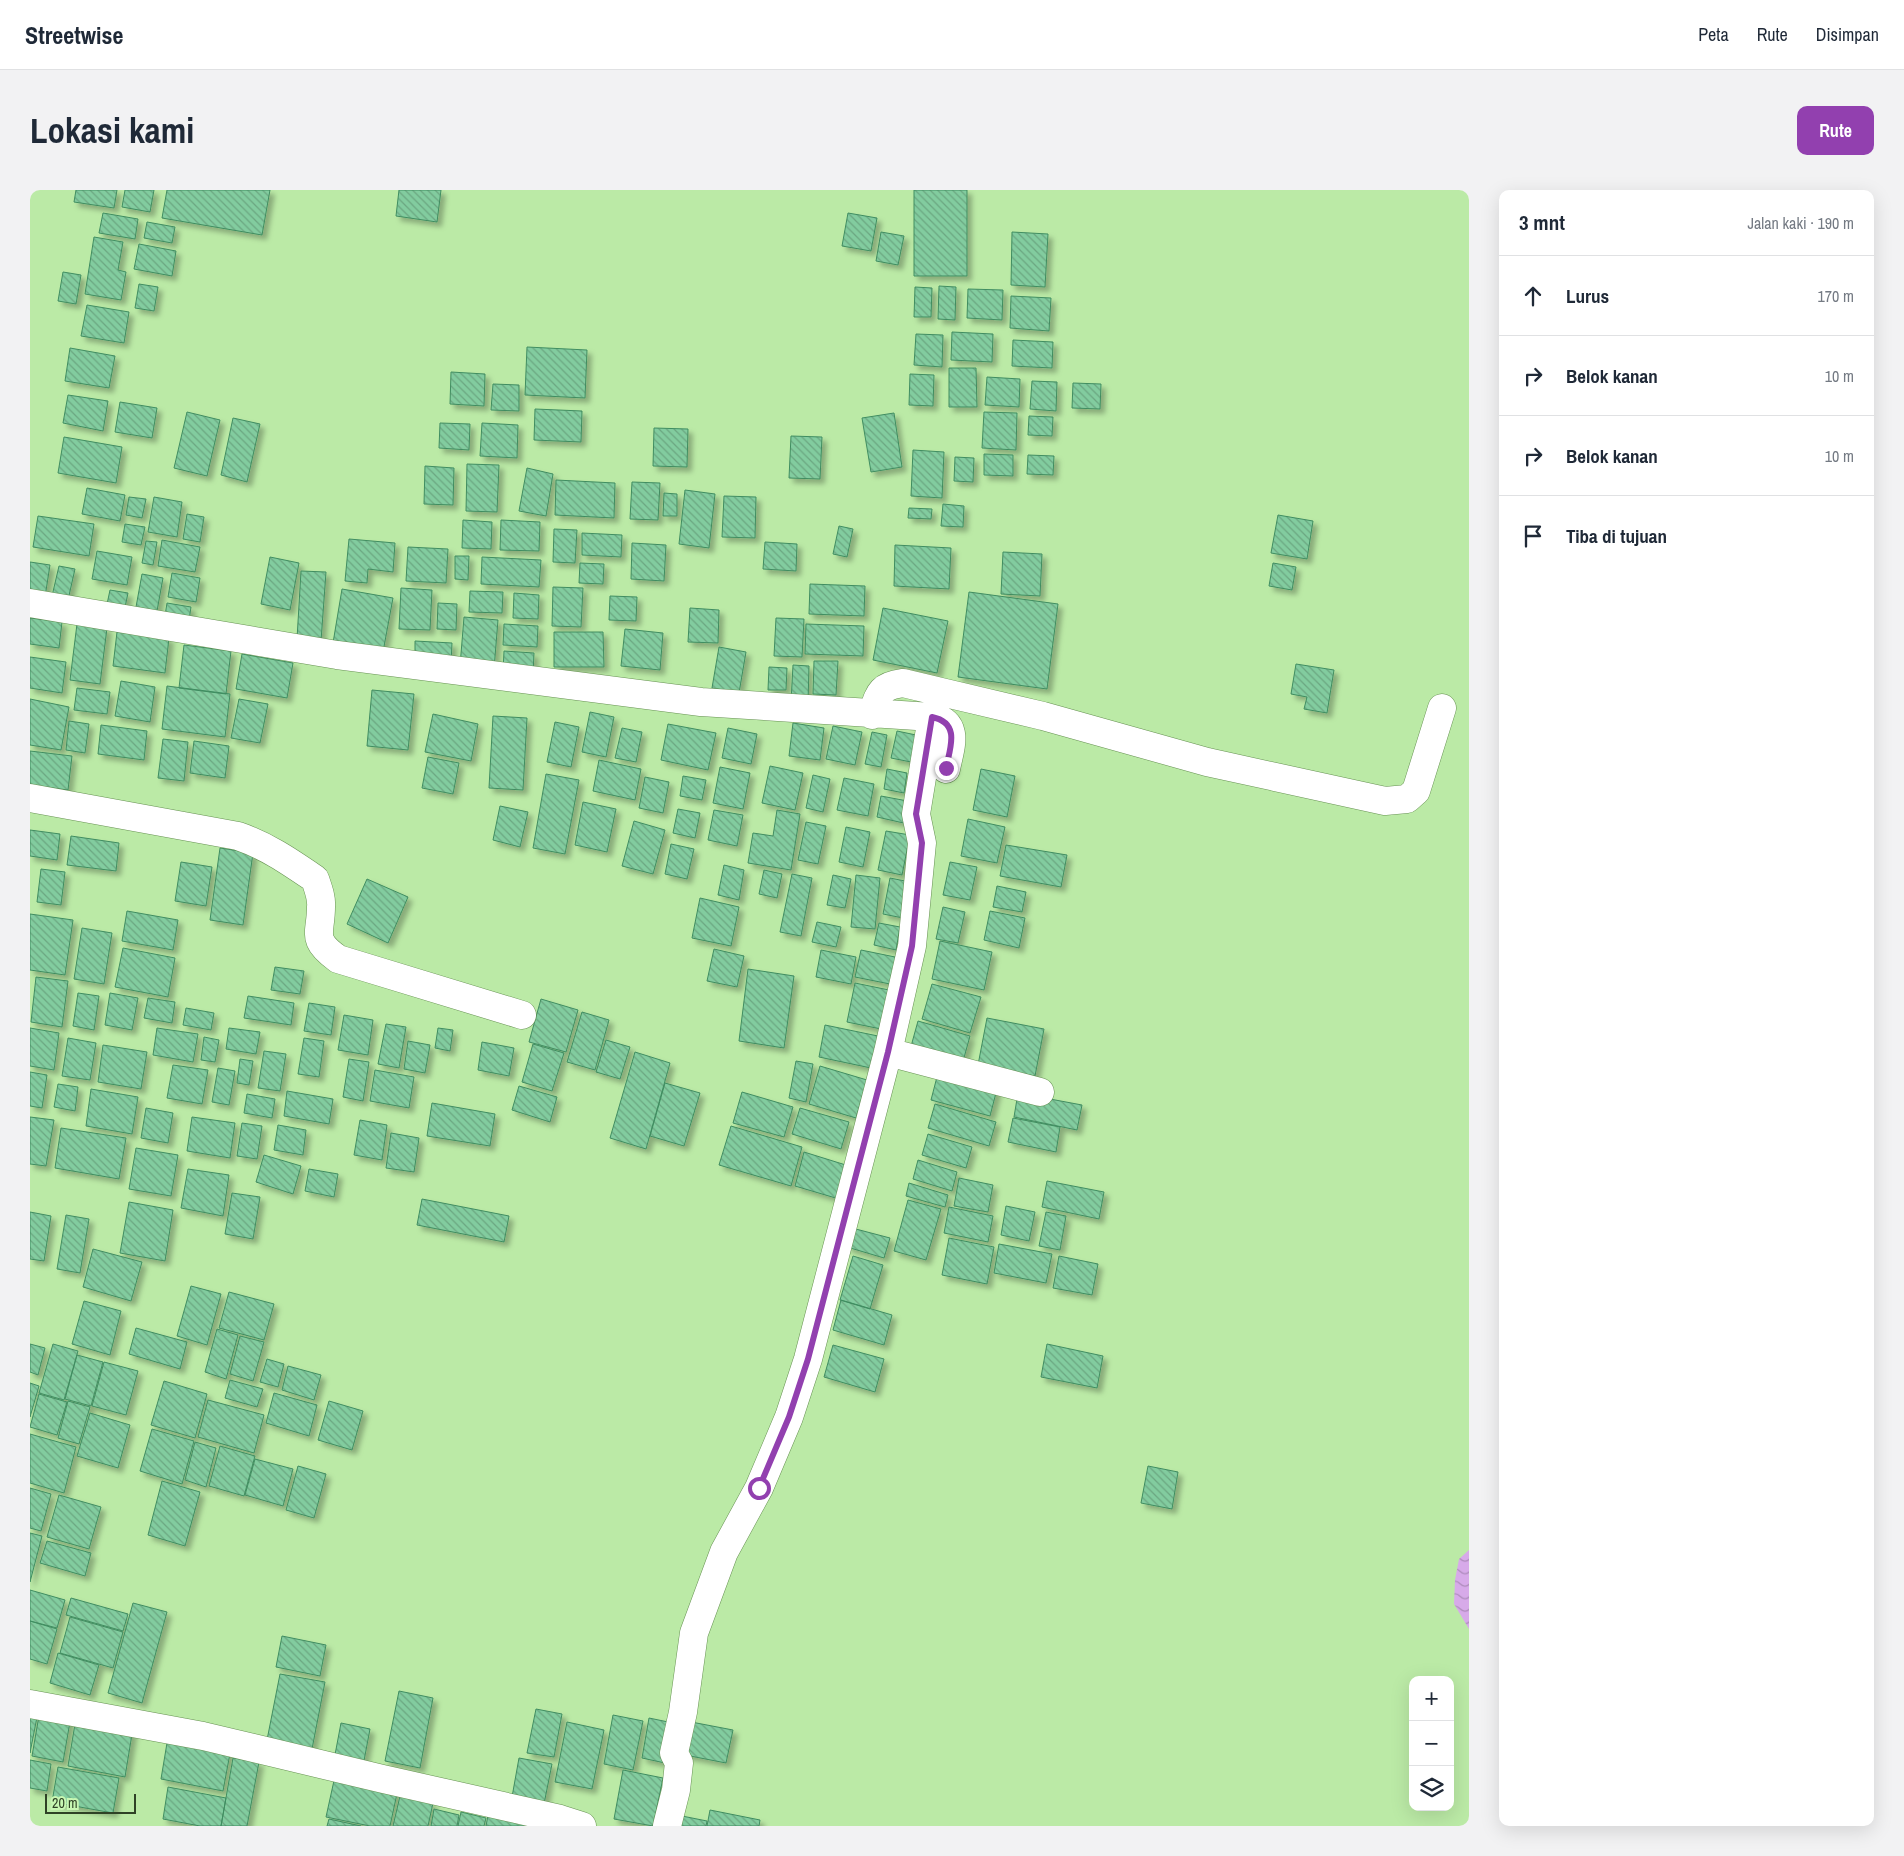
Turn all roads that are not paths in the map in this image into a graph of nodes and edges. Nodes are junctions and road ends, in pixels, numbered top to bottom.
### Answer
1 (30, 603) edge
2 (1442, 708) dead end
3 (872, 714) junction
4 (932, 717) junction
5 (946, 768) dead end
6 (30, 798) edge
7 (522, 1014) dead end
8 (888, 1052) junction
9 (1040, 1092) dead end
10 (30, 1704) edge
11 (582, 1826) edge
12 (667, 1826) edge

1 - 3 street
2 - 3 street
3 - 4 street
4 - 5 street
4 - 8 street
6 - 7 street
8 - 9 street
8 - 12 street
10 - 11 street

